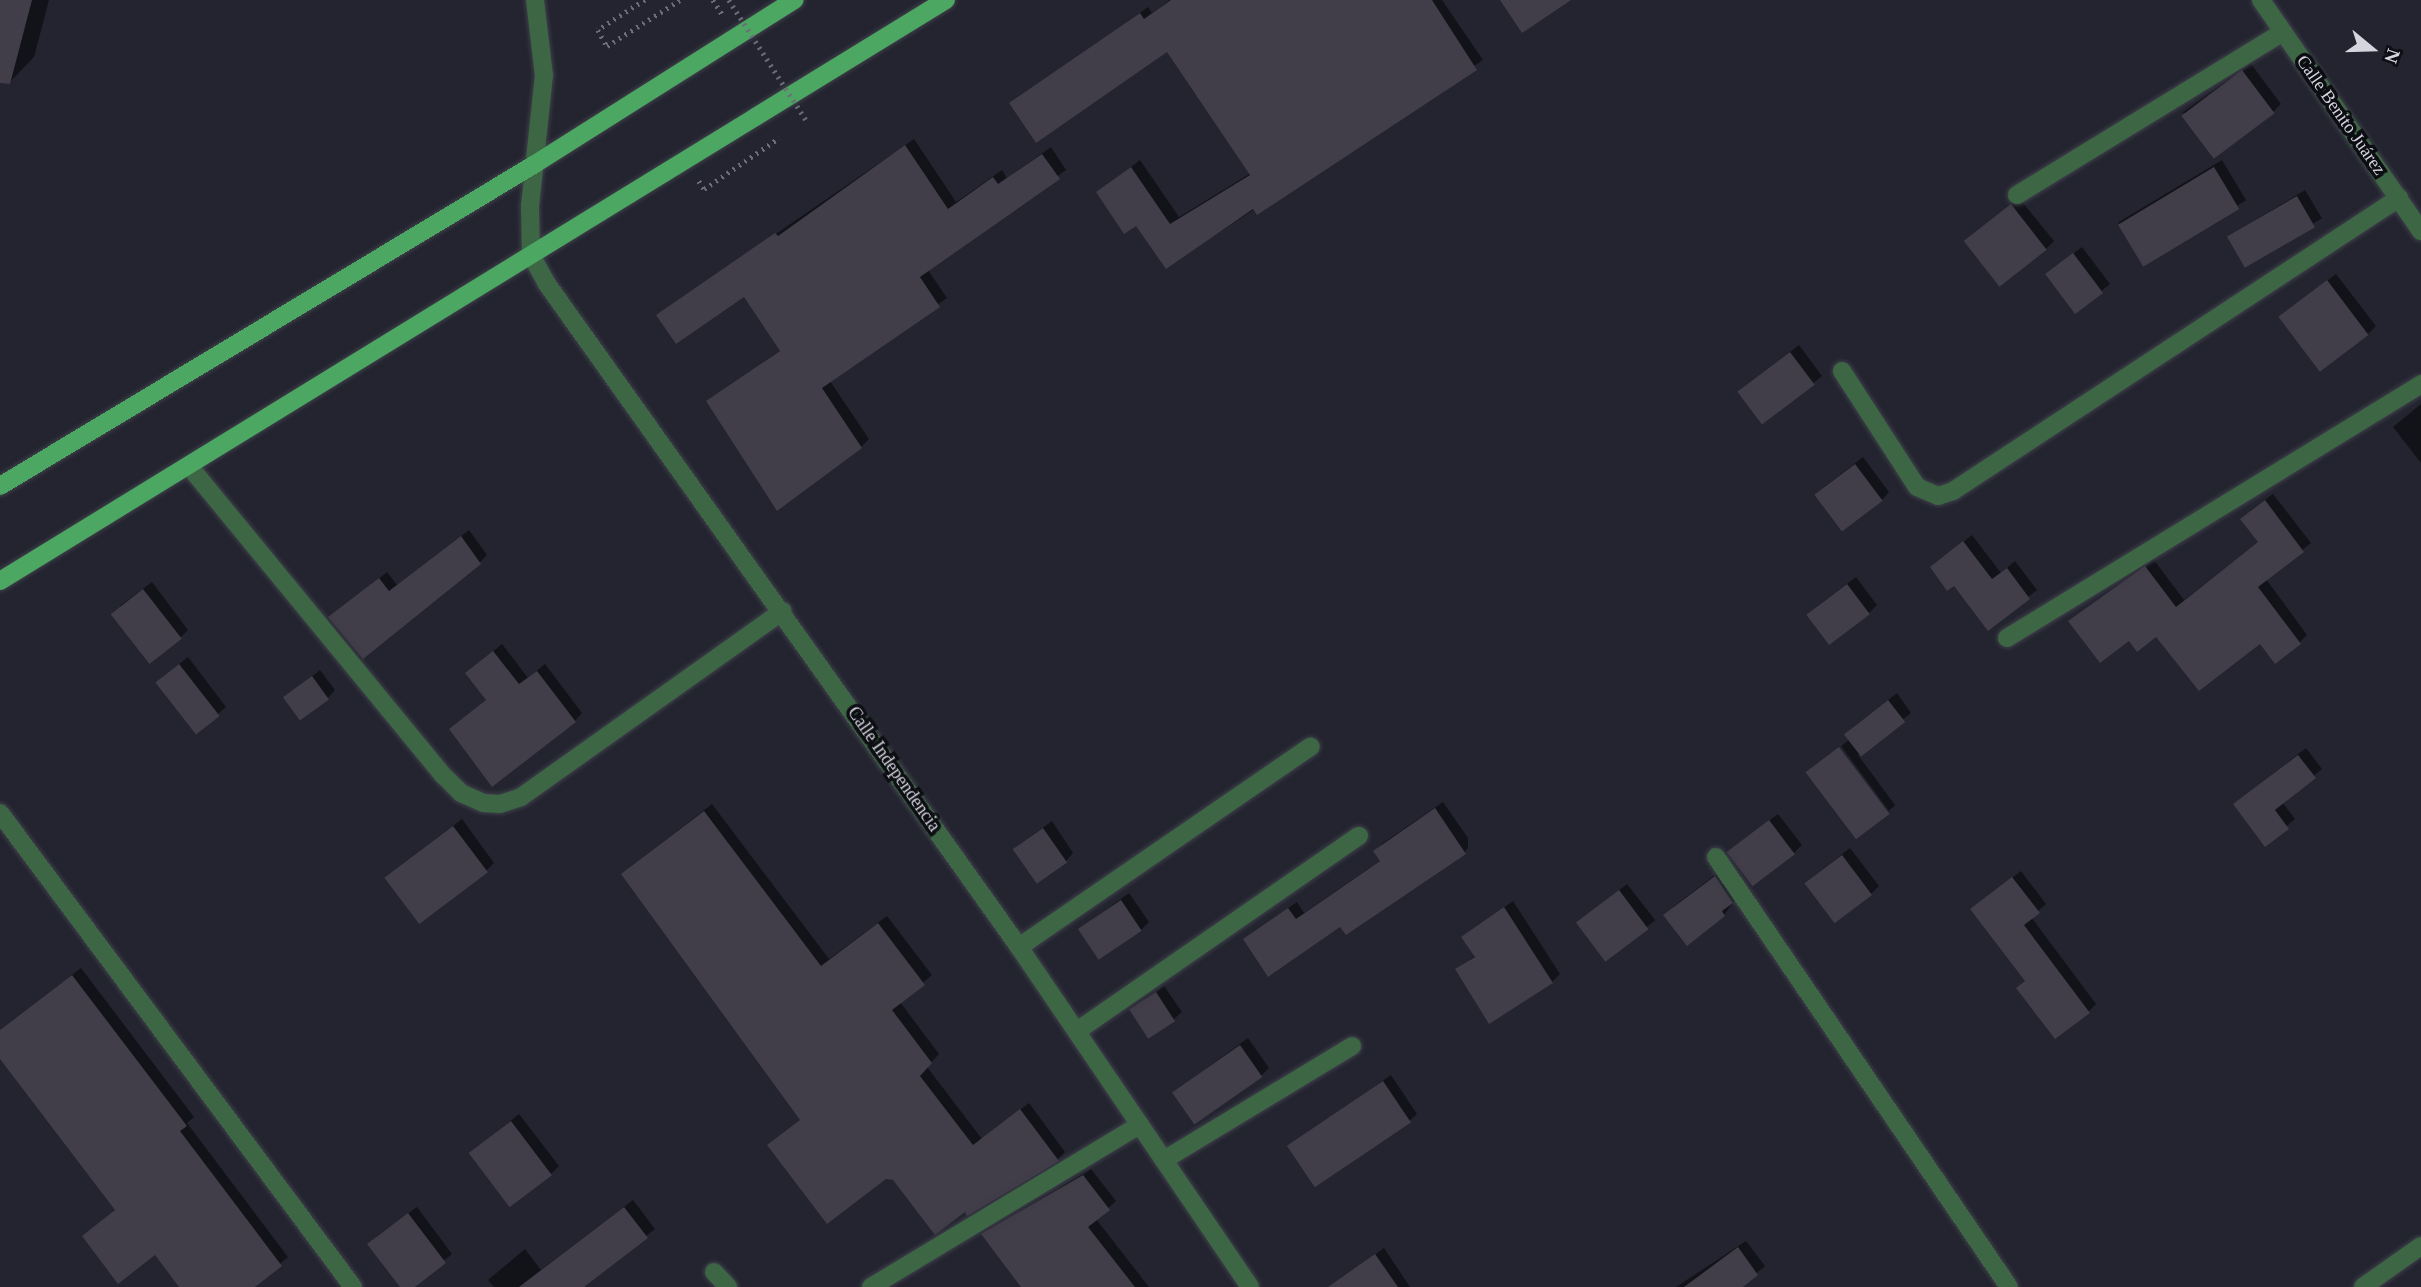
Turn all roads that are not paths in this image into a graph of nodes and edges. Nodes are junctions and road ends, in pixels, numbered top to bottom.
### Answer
1 (535, 0) edge
2 (794, 0) edge
3 (946, 0) edge
4 (2261, 0) edge
5 (2283, 32) junction
6 (535, 164) junction
7 (2017, 195) dead end
8 (2399, 198) junction
9 (2418, 220) edge
10 (531, 255) junction
11 (1842, 371) dead end
12 (2421, 384) edge
13 (189, 466) junction
14 (0, 486) edge
15 (0, 581) edge
16 (783, 611) junction
17 (2007, 638) dead end
18 (1311, 746) dead end
19 (0, 813) edge
20 (1359, 836) dead end
21 (1716, 857) dead end
22 (1019, 947) junction
23 (1077, 1031) junction
24 (1352, 1046) dead end
25 (1140, 1125) junction
26 (1164, 1160) junction
27 (2421, 1246) edge
28 (714, 1272) dead end
29 (353, 1287) edge
30 (728, 1287) edge
31 (872, 1287) edge
32 (1250, 1287) edge
33 (2009, 1287) edge
34 (2363, 1287) edge

1 - 6 street
2 - 6 main road
3 - 10 main road
4 - 5 street, Calle Benito Juárez
5 - 7 street
5 - 8 street, Calle Benito Juárez
6 - 10 street
6 - 14 main road
8 - 9 street, Calle Benito Juárez
8 - 11 street
10 - 13 main road
10 - 16 street, Calle Independencia
12 - 17 street
13 - 15 main road
13 - 16 street
16 - 22 street, Calle Independencia
18 - 22 street
19 - 29 street
20 - 23 street
21 - 33 street
22 - 23 street, Calle Independencia
23 - 25 street, Calle Independencia
24 - 26 street
25 - 26 street, Calle Independencia
25 - 31 street
26 - 32 street, Calle Independencia
27 - 34 street
28 - 30 street

